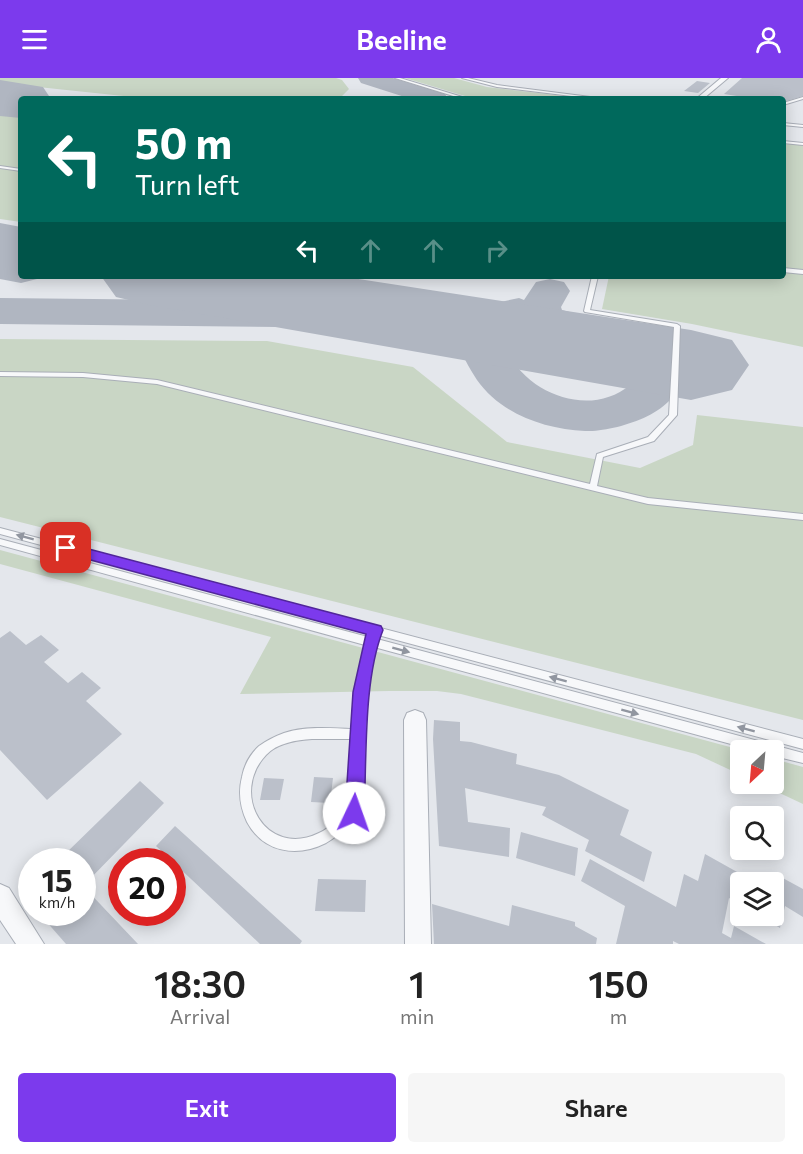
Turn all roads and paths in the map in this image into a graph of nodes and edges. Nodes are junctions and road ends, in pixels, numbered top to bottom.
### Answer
1 (397, 78) edge
2 (458, 78) edge
3 (464, 78) edge
4 (725, 78) edge
5 (457, 96) edge
6 (569, 96) edge
7 (579, 96) edge
8 (703, 96) edge
9 (801, 99) edge
10 (786, 103) edge
11 (786, 124) edge
12 (803, 126) edge
13 (786, 141) edge
14 (803, 143) edge
15 (0, 167) edge
16 (18, 170) edge
17 (786, 270) edge
18 (803, 272) edge
19 (594, 279) edge
20 (0, 374) edge
21 (593, 487) junction
22 (803, 517) edge
23 (0, 531) edge
24 (0, 542) edge
25 (375, 630) junction
26 (371, 642) junction
27 (416, 720) dead end
28 (358, 734) junction
29 (736, 740) edge
30 (803, 744) edge
31 (784, 753) edge
32 (803, 758) edge
33 (0, 897) edge
34 (31, 944) edge
35 (418, 944) edge

1 - 5 lane
2 - 6 lane
3 - 7 lane
4 - 8 street
9 - 10 lane
11 - 12 lane
13 - 14 lane
15 - 16 lane
17 - 18 lane
19 - 21 lane
20 - 21 lane
21 - 22 lane
25 -> 23 lane
24 - 26 lane
25 - 26 lane
30 -> 25 lane
26 - 28 lane
26 -> 29 lane
27 - 35 street
28 - 28 lane
31 - 32 lane
33 - 34 street

